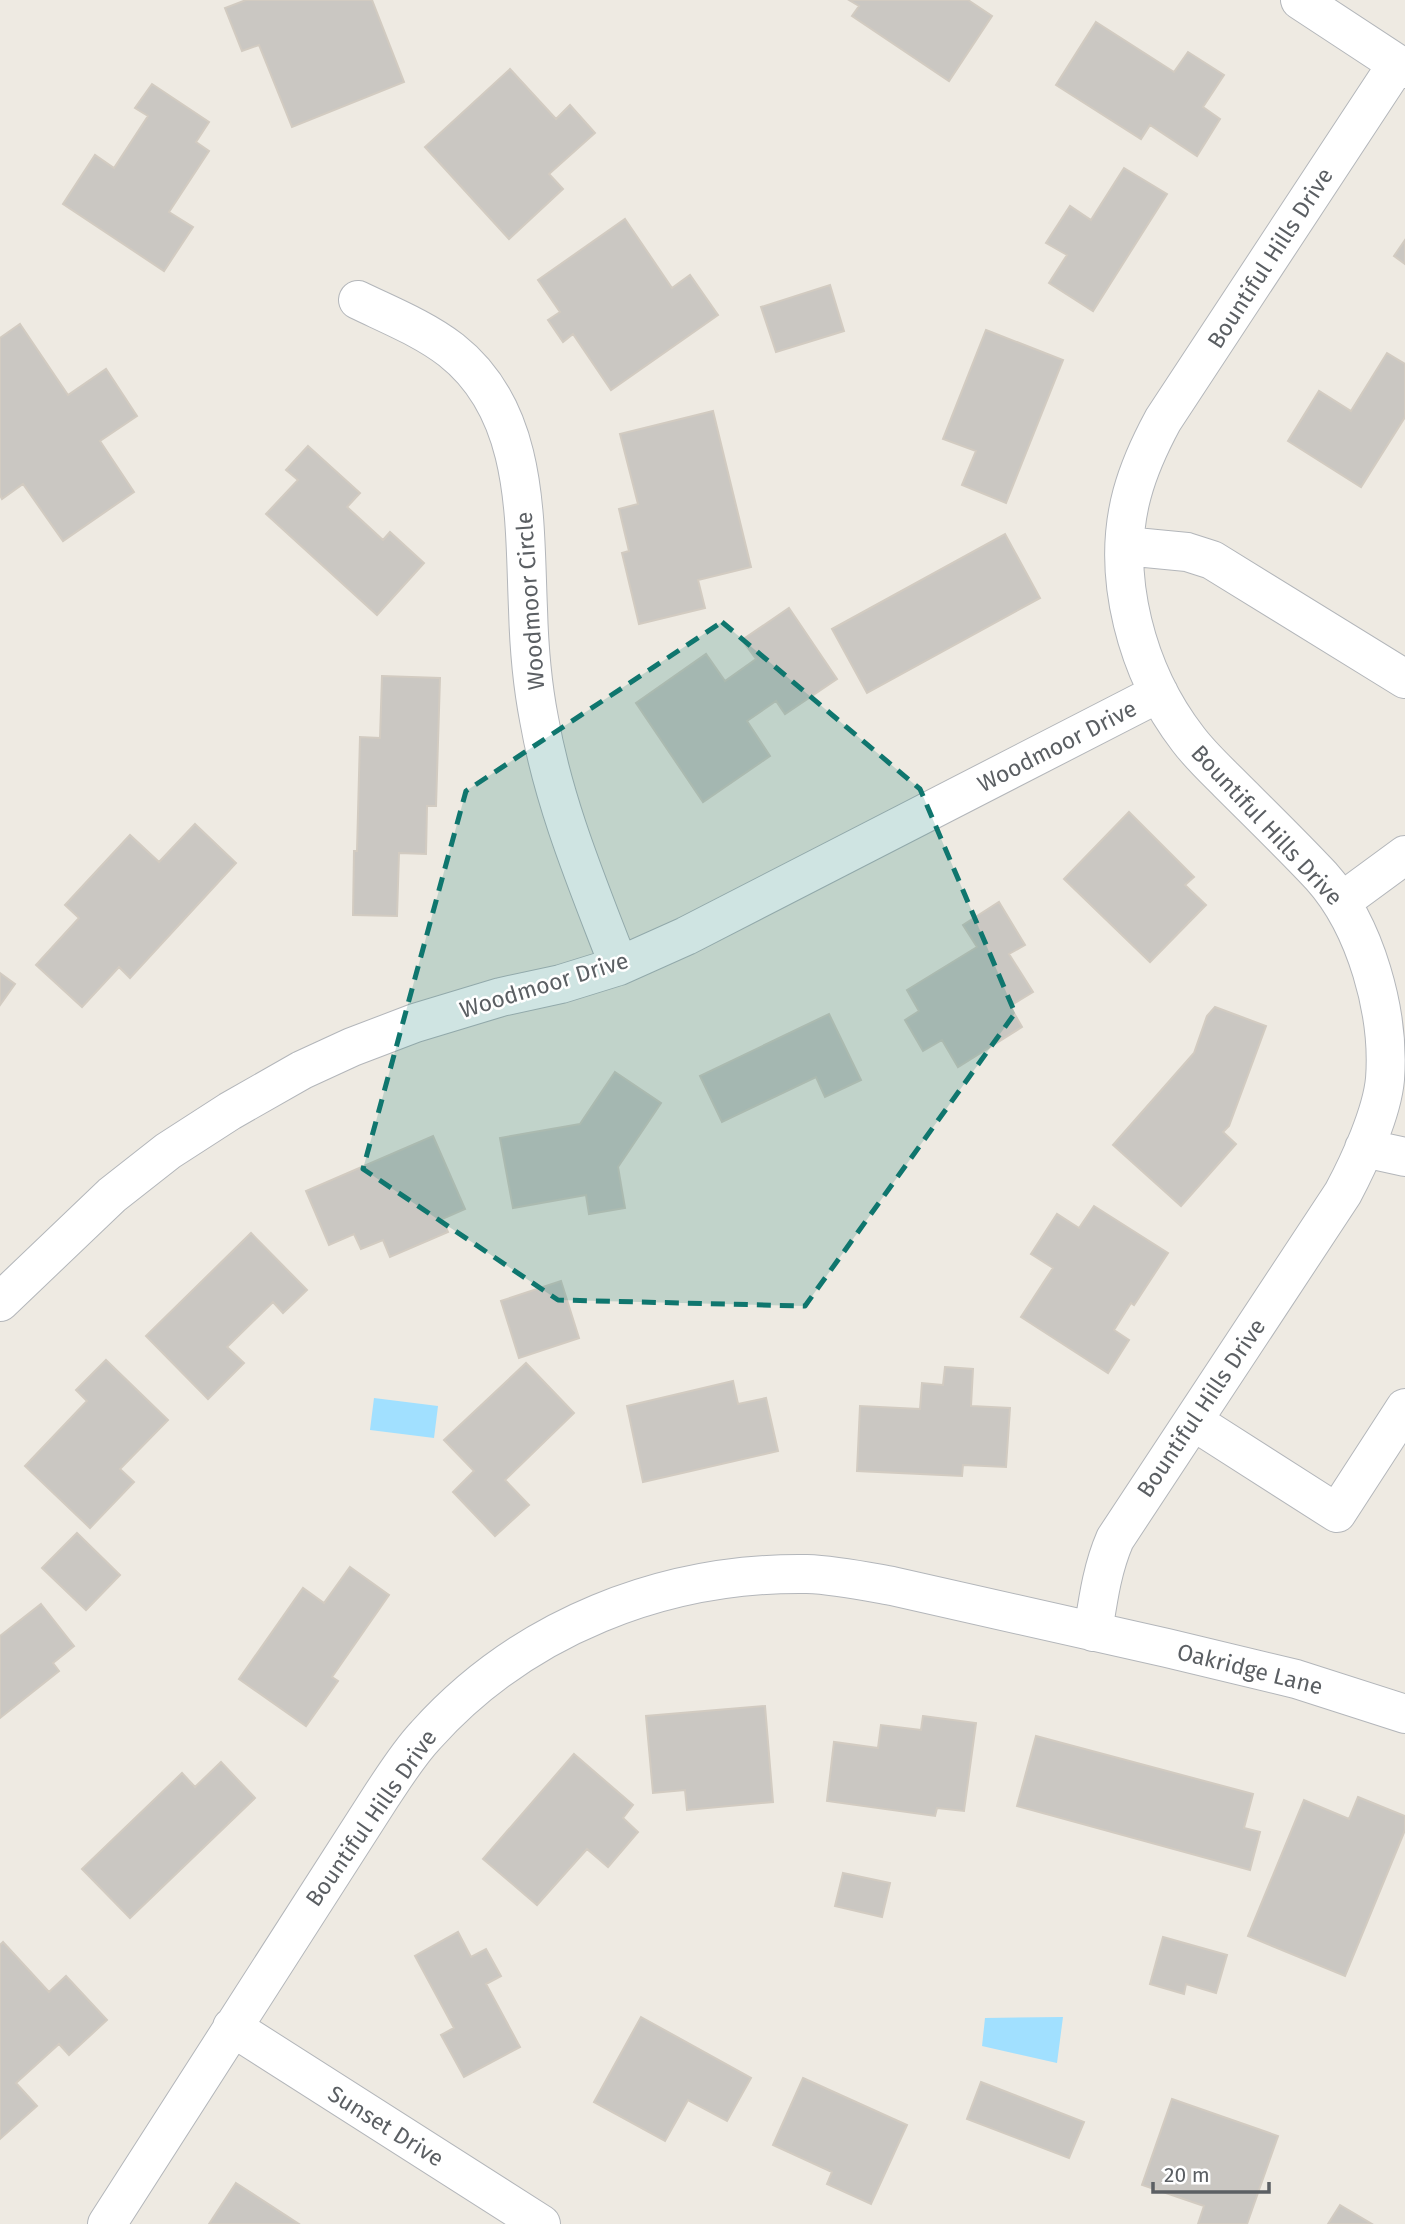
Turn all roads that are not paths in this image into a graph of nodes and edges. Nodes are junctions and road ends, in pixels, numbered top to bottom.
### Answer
1 (1300, 0) edge
2 (1401, 66) edge
3 (358, 300) dead end
4 (1125, 546) junction
5 (1405, 679) edge
6 (1159, 693) junction
7 (1405, 855) edge
8 (1341, 902) junction
9 (619, 965) junction
10 (1364, 1148) junction
11 (1405, 1157) edge
12 (0, 1301) edge
13 (1405, 1408) edge
14 (1193, 1421) junction
15 (1093, 1632) junction
16 (1405, 1714) edge
17 (232, 2027) junction
18 (107, 2224) edge
19 (541, 2224) edge

1 - 2 street
2 - 4 street, Bountiful Hills Drive
3 - 9 street, Woodmoor Circle
4 - 5 street
4 - 6 street, Bountiful Hills Drive
6 - 8 street, Bountiful Hills Drive
6 - 9 street, Woodmoor Drive
7 - 8 street
8 - 10 street, Bountiful Hills Drive
9 - 12 street, Woodmoor Drive
10 - 11 street
10 - 14 street, Bountiful Hills Drive
13 - 14 street
14 - 15 street, Bountiful Hills Drive
15 - 16 street, Oakridge Lane
15 - 17 street, Bountiful Hills Drive
17 - 18 street, Bountiful Hills Drive
17 - 19 street, Sunset Drive

